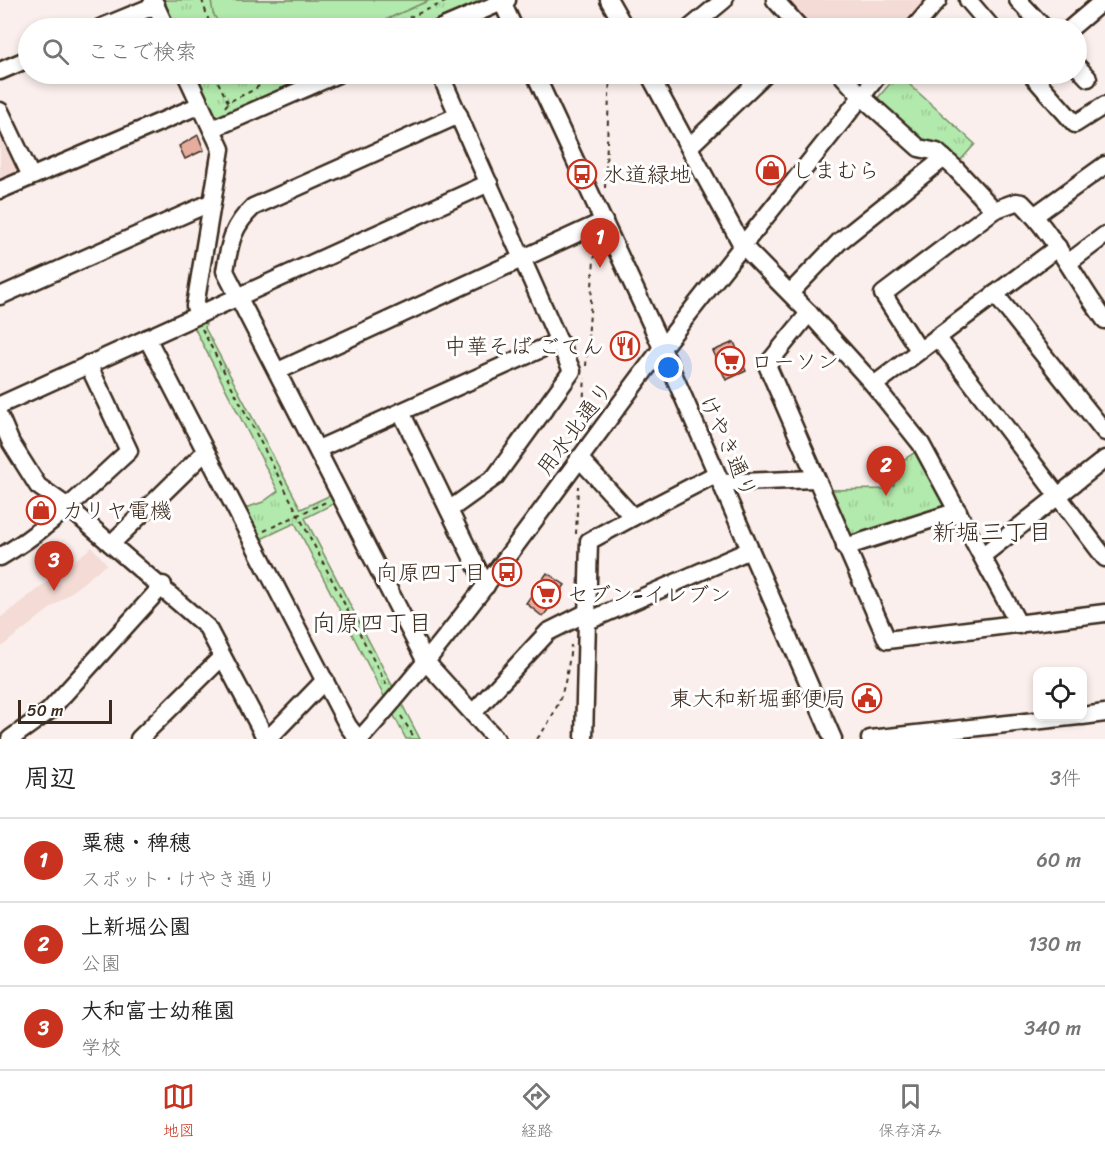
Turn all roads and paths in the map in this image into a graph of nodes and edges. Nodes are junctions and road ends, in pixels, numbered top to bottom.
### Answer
1 (202, 0) edge
2 (450, 0) edge
3 (609, 0) edge
4 (724, 0) edge
5 (775, 0) edge
6 (938, 0) edge
7 (968, 0) edge
8 (1018, 0) edge
9 (1104, 0) edge
10 (503, 1) edge
11 (155, 2) edge
12 (121, 18) edge
13 (162, 18) edge
14 (208, 18) edge
15 (408, 18) edge
16 (464, 18) edge
17 (510, 18) edge
18 (619, 18) edge
19 (702, 18) edge
20 (791, 18) edge
21 (923, 18) edge
22 (983, 18) edge
23 (1035, 18) edge
24 (1083, 18) edge
25 (18, 63) edge
26 (0, 71) edge
27 (191, 84) edge
28 (219, 84) edge
29 (315, 84) edge
30 (445, 84) edge
31 (540, 84) edge
32 (610, 84) edge
33 (654, 84) edge
34 (755, 84) edge
35 (850, 84) edge
36 (871, 84) edge
37 (1040, 84) edge
38 (861, 96) junction
39 (228, 102) dead end
40 (200, 105) junction
41 (1105, 105) edge
42 (0, 111) edge
43 (459, 116) junction
44 (212, 129) junction
45 (689, 147) junction
46 (944, 158) junction
47 (1105, 165) edge
48 (31, 176) junction
49 (489, 183) junction
50 (0, 190) edge
51 (605, 198) dead end
52 (212, 202) junction
53 (994, 210) junction
54 (1034, 216) junction
55 (604, 221) junction
56 (1105, 235) edge
57 (742, 245) junction
58 (1058, 247) junction
59 (522, 259) junction
60 (1068, 263) junction
61 (790, 293) junction
62 (994, 294) junction
63 (0, 296) edge
64 (240, 296) junction
65 (1103, 312) edge
66 (809, 313) junction
67 (198, 315) junction
68 (936, 337) junction
69 (147, 338) junction
70 (559, 341) junction
71 (662, 349) junction
72 (919, 350) junction
73 (88, 364) junction
74 (278, 371) junction
75 (874, 385) junction
76 (0, 405) edge
77 (401, 412) junction
78 (0, 417) edge
79 (1105, 432) edge
80 (6, 446) edge
81 (318, 449) junction
82 (205, 452) junction
83 (579, 458) junction
84 (1105, 459) edge
85 (718, 479) junction
86 (814, 479) junction
87 (578, 482) dead end
88 (341, 495) junction
89 (1058, 496) junction
90 (68, 507) junction
91 (449, 510) junction
92 (958, 511) junction
93 (299, 515) junction
94 (633, 517) junction
95 (259, 523) dead end
96 (575, 540) dead end
97 (111, 544) junction
98 (845, 547) junction
99 (750, 550) junction
100 (982, 556) junction
101 (0, 557) edge
102 (1105, 558) edge
103 (163, 585) junction
104 (486, 586) junction
105 (1105, 613) edge
106 (582, 618) junction
107 (1020, 625) junction
108 (222, 657) junction
109 (423, 666) junction
110 (325, 680) junction
111 (394, 701) junction
112 (473, 713) junction
113 (1105, 714) edge
114 (1087, 716) edge
115 (1042, 721) edge
116 (0, 726) edge
117 (927, 736) edge
118 (10, 739) edge
119 (139, 739) edge
120 (267, 739) edge
121 (359, 739) edge
122 (415, 739) edge
123 (496, 739) edge
124 (537, 739) edge
125 (584, 739) edge
126 (833, 739) edge
127 (870, 739) edge

1 - 14 path
2 - 15 path
3 - 18 street
4 - 19 street
5 - 20 street
6 - 21 street
7 - 22 street
8 - 23 street
9 - 24 street
10 - 16 street
10 - 17 street
11 - 12 street
11 - 13 street
25 - 26 street
27 - 40 street
28 - 39 path
29 - 44 street
30 - 43 street
31 - 55 street, けやき通り
32 - 51 path
33 - 45 street
34 - 45 street
35 - 38 street
36 - 38 street, 用水北通り
37 - 41 street
38 - 46 street
38 - 57 street, 用水北通り
40 - 44 street
40 - 48 street
42 - 48 street
43 - 49 street
43 - 64 street
44 - 52 street
45 - 57 street
46 - 53 street
46 - 61 street
47 - 54 street
48 - 50 street
49 - 59 street
49 - 64 street
52 - 63 street
52 - 67 street
53 - 54 street
53 - 72 street
54 - 58 street
55 - 59 street
55 - 71 street, けやき通り
55 - 83 path
56 - 60 street
57 - 61 street
57 - 71 street, 用水北通り
58 - 60 street
58 - 62 street
59 - 70 street
59 - 74 street
60 - 65 street
61 - 66 street
62 - 68 street
62 - 79 street
64 - 67 street
64 - 74 street
66 - 75 street
66 - 86 street
67 - 69 street
67 - 93 path
68 - 72 street
68 - 89 street
69 - 73 street
69 - 82 street
70 - 77 street
70 - 91 street
71 - 83 street, 用水北通り
71 - 85 street, けやき通り
72 - 75 street
73 - 76 street
73 - 90 street
74 - 81 street
75 - 92 street
77 - 81 street
77 - 91 street
78 - 80 street
80 - 90 street
81 - 88 street
82 - 97 street
82 - 110 street
83 - 94 street
83 - 104 street, 用水北通り
84 - 89 street
85 - 86 street
85 - 94 street
85 - 99 street, けやき通り
86 - 98 street
87 - 96 path
88 - 93 path
88 - 109 street
89 - 100 street
89 - 102 street
90 - 97 street
90 - 101 street
91 - 104 street
92 - 98 street
92 - 100 street
93 - 95 path
93 - 111 path
94 - 106 street
97 - 103 street
98 - 107 street
99 - 106 street
99 - 126 street, けやき通り
100 - 107 street
103 - 108 street
103 - 118 street
104 - 109 street, 用水北通り
105 - 107 street
106 - 112 street
106 - 124 path
106 - 125 street
108 - 119 street
108 - 120 street
109 - 111 street, 用水北通り
109 - 112 street
110 - 120 street
110 - 121 street
111 - 121 street, 用水北通り
111 - 122 path
112 - 123 street
113 - 114 street
115 - 117 street
116 - 118 street
117 - 127 street

